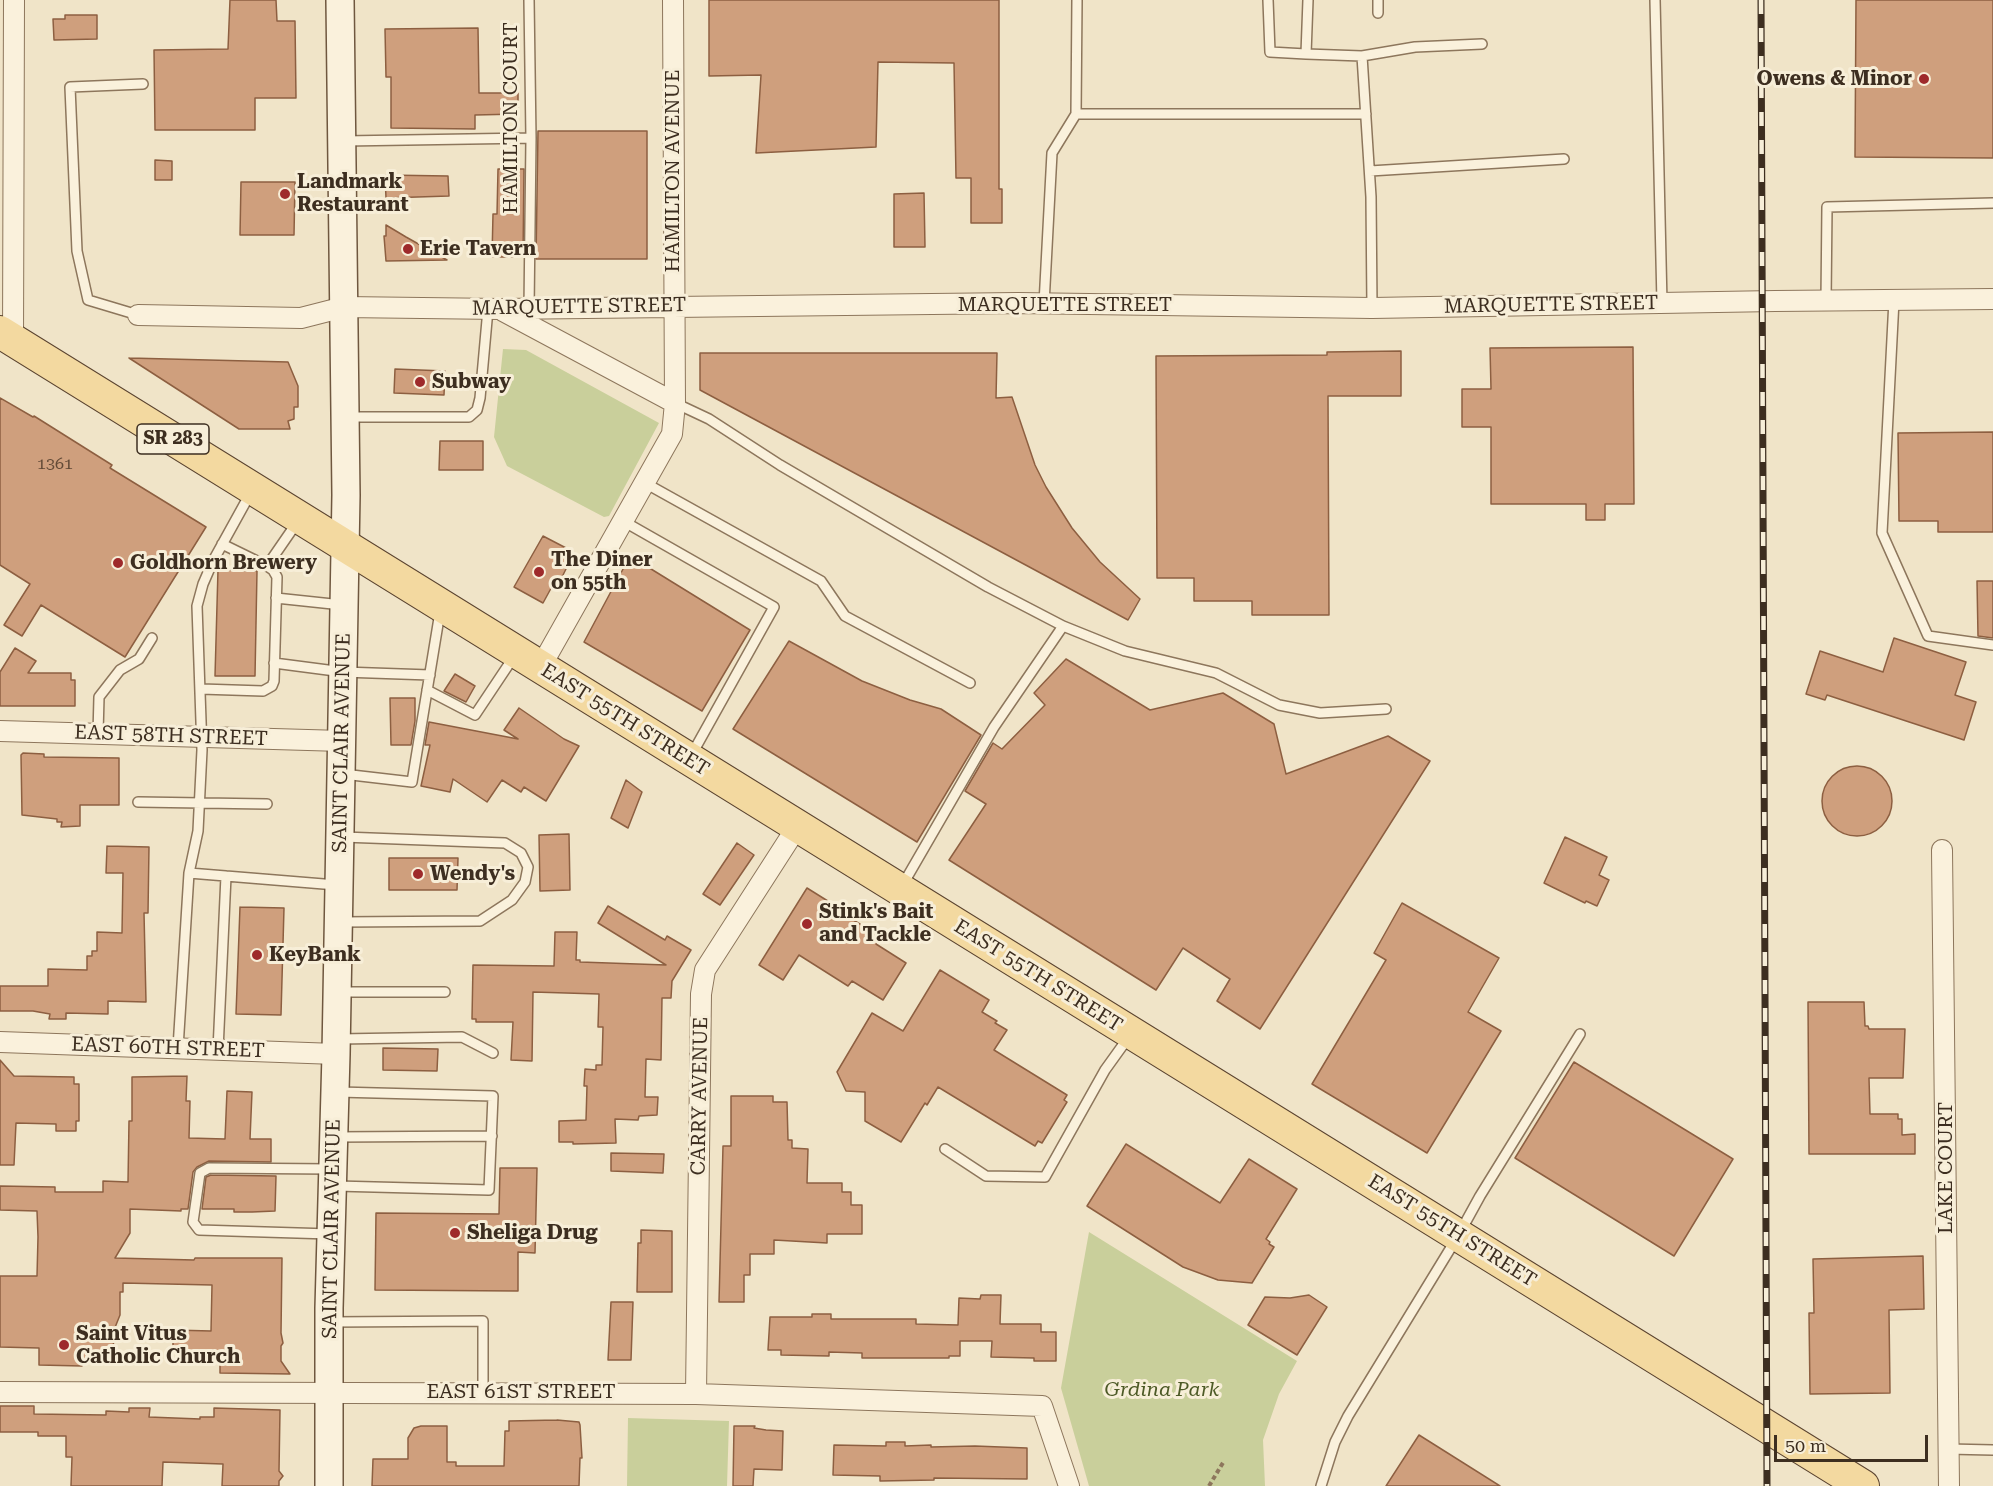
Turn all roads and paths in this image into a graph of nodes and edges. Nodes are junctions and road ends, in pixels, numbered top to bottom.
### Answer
1 (340, 0) edge
2 (529, 0) edge
3 (673, 0) edge
4 (1077, 0) edge
5 (1268, 0) edge
6 (1308, 0) edge
7 (1378, 0) edge
8 (1655, 0) edge
9 (11, 8) edge
10 (1378, 13) dead end
11 (1482, 44) dead end
12 (1306, 54) junction
13 (1362, 56) junction
14 (143, 84) dead end
15 (1076, 114) junction
16 (1366, 114) junction
17 (531, 138) junction
18 (342, 141) junction
19 (1564, 159) dead end
20 (1370, 171) junction
21 (1993, 203) edge
22 (1993, 299) edge
23 (1826, 300) junction
24 (1894, 300) junction
25 (1662, 303) junction
26 (1044, 304) junction
27 (673, 306) junction
28 (344, 307) junction
29 (1372, 308) junction
30 (494, 309) junction
31 (529, 309) junction
32 (138, 315) joint
33 (7, 336) edge
34 (675, 403) junction
35 (344, 417) junction
36 (645, 483) junction
37 (252, 489) junction
38 (300, 519) junction
39 (623, 521) junction
40 (222, 544) junction
41 (345, 547) junction
42 (267, 566) junction
43 (276, 598) junction
44 (344, 606) junction
45 (441, 606) junction
46 (1063, 626) junction
47 (152, 638) dead end
48 (1993, 645) edge
49 (529, 660) junction
50 (274, 663) junction
51 (343, 672) junction
52 (430, 675) junction
53 (970, 683) dead end
54 (201, 689) junction
55 (427, 690) junction
56 (1386, 709) dead end
57 (0, 731) edge
58 (98, 734) junction
59 (203, 736) junction
60 (342, 741) junction
61 (689, 759) junction
62 (341, 774) junction
63 (138, 802) dead end
64 (200, 802) junction
65 (267, 804) dead end
66 (797, 827) junction
67 (340, 837) junction
68 (1942, 850) dead end
69 (189, 873) junction
70 (226, 876) junction
71 (339, 886) junction
72 (899, 890) junction
73 (338, 922) junction
74 (337, 992) junction
75 (445, 992) dead end
76 (1131, 1033) junction
77 (1580, 1034) dead end
78 (0, 1042) edge
79 (336, 1047) junction
80 (178, 1048) junction
81 (219, 1050) junction
82 (493, 1053) dead end
83 (335, 1092) junction
84 (492, 1136) junction
85 (334, 1137) junction
86 (945, 1149) dead end
87 (334, 1177) junction
88 (332, 1234) junction
89 (1458, 1236) junction
90 (329, 1322) junction
91 (0, 1392) edge
92 (483, 1392) junction
93 (329, 1393) junction
94 (696, 1394) junction
95 (1948, 1449) junction
96 (1993, 1450) edge
97 (1224, 1461) dead end
98 (329, 1486) edge
99 (1069, 1486) edge
100 (1209, 1486) edge
101 (1321, 1486) edge
102 (1863, 1486) edge
103 (1948, 1486) edge

1 - 18 main road, SAINT CLAIR AVENUE
2 - 17 lane, HAMILTON COURT
3 - 27 street, HAMILTON AVENUE
4 - 15 lane
5 - 12 lane
6 - 12 lane
7 - 10 lane
8 - 25 lane
9 - 33 street
11 - 13 lane
12 - 13 lane
13 - 16 lane
14 - 32 lane
15 - 16 lane
15 - 26 lane
16 - 20 lane
17 - 18 lane
17 - 31 lane, HAMILTON COURT
18 - 28 main road, SAINT CLAIR AVENUE
19 - 20 lane
20 - 29 lane
21 - 23 lane
22 - 24 street, MARQUETTE STREET
23 - 24 street, MARQUETTE STREET
23 - 25 street, MARQUETTE STREET
24 - 48 lane
25 - 29 street, MARQUETTE STREET
26 - 27 street, MARQUETTE STREET
26 - 29 street, MARQUETTE STREET
27 - 31 street, MARQUETTE STREET
27 - 34 street, HAMILTON AVENUE
28 - 30 street, MARQUETTE STREET
28 - 32 street, MARQUETTE STREET
28 - 35 main road, SAINT CLAIR AVENUE
30 - 31 street, MARQUETTE STREET
30 - 34 street
30 - 35 lane
33 - 37 main road, EAST 55TH STREET / SR 283
34 - 36 street, HAMILTON AVENUE
34 - 46 lane
35 - 41 main road, SAINT CLAIR AVENUE
36 - 39 street, HAMILTON AVENUE
36 - 53 lane
37 - 38 main road, EAST 55TH STREET / SR 283
37 - 40 lane
38 - 41 main road, EAST 55TH STREET / SR 283
38 - 42 lane
39 - 49 street, HAMILTON AVENUE
39 - 61 lane
40 - 42 lane
40 - 54 lane
41 - 44 main road, SAINT CLAIR AVENUE
41 - 45 main road, EAST 55TH STREET
42 - 43 lane
43 - 44 lane
43 - 50 lane
44 - 51 main road, SAINT CLAIR AVENUE
45 - 49 main road, EAST 55TH STREET
45 - 52 lane
46 - 56 lane
46 - 72 lane
47 - 58 lane
49 - 55 lane
49 - 61 main road, EAST 55TH STREET
50 - 51 lane
50 - 54 lane
51 - 52 lane
51 - 60 main road, SAINT CLAIR AVENUE
52 - 55 lane
54 - 59 lane
55 - 62 lane
57 - 58 street, EAST 58TH STREET
58 - 59 street, EAST 58TH STREET
59 - 60 street, EAST 58TH STREET
59 - 64 lane
60 - 62 main road, SAINT CLAIR AVENUE
61 - 66 main road, EAST 55TH STREET
62 - 67 main road, SAINT CLAIR AVENUE
63 - 64 lane
64 - 65 lane
64 - 69 lane
66 - 72 main road, EAST 55TH STREET
66 - 94 street, CARRY AVENUE
67 - 71 main road, SAINT CLAIR AVENUE
67 - 73 lane
68 - 95 street, LAKE COURT
69 - 70 lane
69 - 80 lane
70 - 71 lane
70 - 81 lane
71 - 73 main road, SAINT CLAIR AVENUE
72 - 76 main road, EAST 55TH STREET
73 - 74 main road, SAINT CLAIR AVENUE
74 - 75 lane
74 - 79 main road, SAINT CLAIR AVENUE
76 - 86 lane
76 - 89 main road, EAST 55TH STREET
77 - 89 lane
78 - 80 street, EAST 60TH STREET
79 - 81 street, EAST 60TH STREET
79 - 82 lane
79 - 83 main road, SAINT CLAIR AVENUE
80 - 81 street, EAST 60TH STREET
83 - 84 lane
83 - 85 main road, SAINT CLAIR AVENUE
84 - 85 lane
84 - 87 lane
85 - 87 main road, SAINT CLAIR AVENUE
87 - 88 main road, SAINT CLAIR AVENUE
87 - 88 lane
88 - 90 main road, SAINT CLAIR AVENUE
89 - 101 lane
89 - 102 main road, EAST 55TH STREET
90 - 92 lane
90 - 93 main road, SAINT CLAIR AVENUE
91 - 93 street, EAST 61ST STREET
92 - 93 street, EAST 61ST STREET
92 - 94 street, EAST 61ST STREET
93 - 98 main road, SAINT CLAIR AVENUE
94 - 99 street, EAST 61ST STREET
95 - 96 lane
95 - 103 street, LAKE COURT
97 - 100 path

